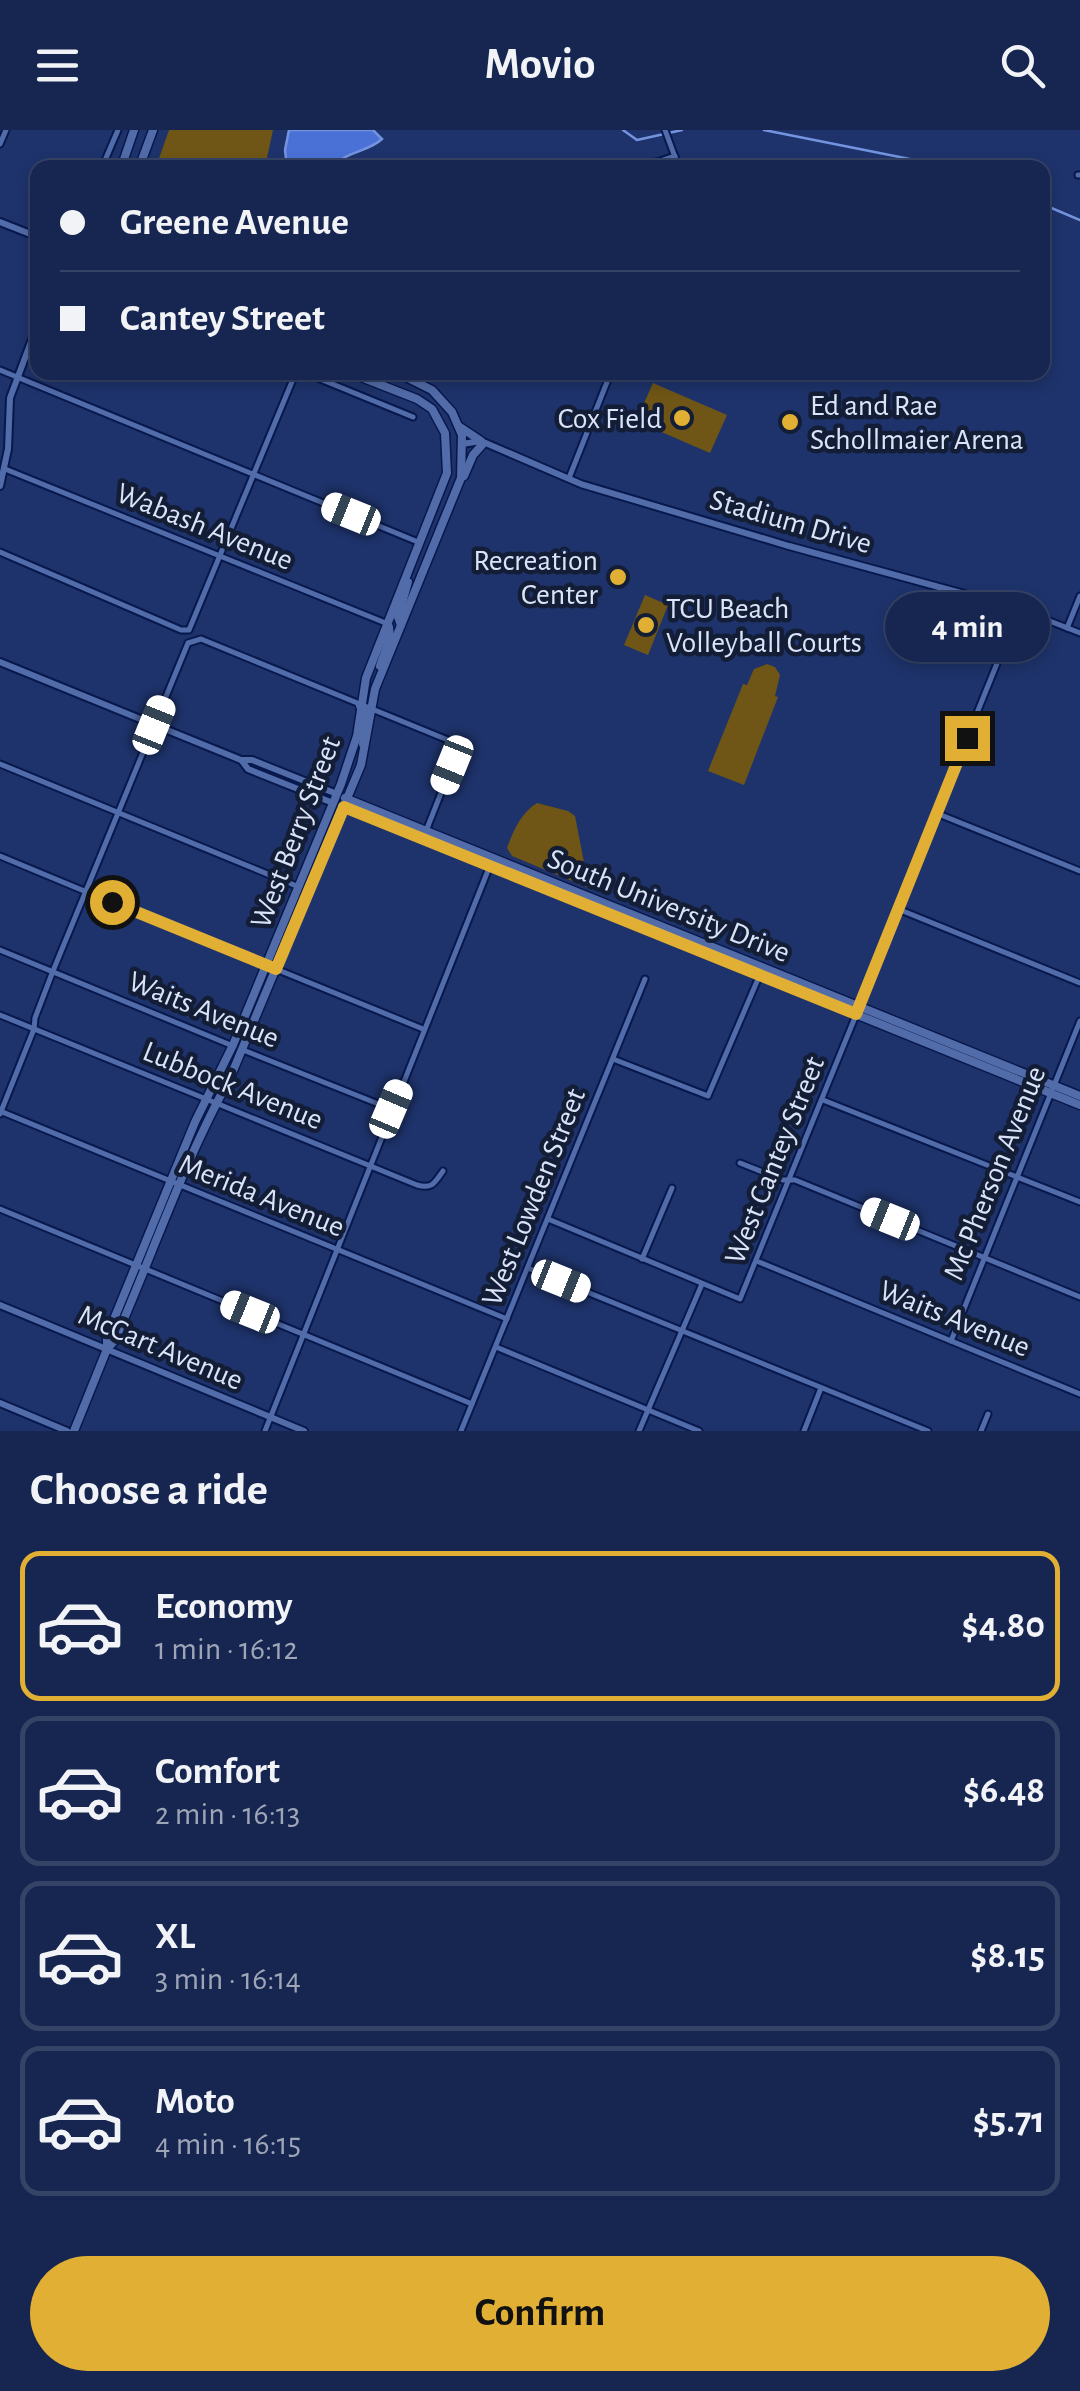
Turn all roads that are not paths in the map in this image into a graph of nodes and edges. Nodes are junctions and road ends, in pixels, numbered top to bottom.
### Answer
1 (6, 130) edge
2 (134, 130) edge
3 (153, 130) edge
4 (115, 131) edge
5 (666, 133) edge
6 (0, 144) edge
7 (675, 156) junction
8 (105, 160) edge
9 (125, 160) edge
10 (142, 160) edge
11 (663, 160) edge
12 (676, 160) edge
13 (0, 222) edge
14 (30, 233) edge
15 (30, 342) edge
16 (0, 370) edge
17 (16, 376) junction
18 (296, 380) edge
19 (320, 380) edge
20 (368, 380) edge
21 (412, 380) edge
22 (608, 380) edge
23 (413, 418) dead end
24 (442, 423) junction
25 (458, 426) junction
26 (482, 443) junction
27 (462, 444) junction
28 (449, 460) junction
29 (5, 468) junction
30 (254, 474) junction
31 (569, 478) junction
32 (0, 486) edge
33 (452, 503) junction
34 (421, 543) junction
35 (0, 552) edge
36 (221, 556) junction
37 (407, 577) junction
38 (1080, 596) edge
39 (1019, 609) junction
40 (388, 624) junction
41 (401, 626) junction
42 (1067, 628) junction
43 (1080, 633) edge
44 (0, 662) edge
45 (378, 680) junction
46 (360, 706) junction
47 (371, 710) junction
48 (154, 725) junction
49 (364, 754) junction
50 (0, 764) edge
51 (335, 799) junction
52 (345, 803) junction
53 (118, 812) junction
54 (936, 813) junction
55 (426, 831) junction
56 (0, 856) edge
57 (492, 863) junction
58 (1080, 871) edge
59 (299, 887) junction
60 (86, 892) junction
61 (898, 908) junction
62 (296, 922) junction
63 (0, 950) edge
64 (271, 968) junction
65 (53, 971) junction
66 (761, 972) junction
67 (645, 979) dead end
68 (1080, 982) edge
69 (857, 1011) junction
70 (0, 1015) edge
71 (1080, 1021) edge
72 (34, 1030) junction
73 (424, 1030) junction
74 (238, 1047) junction
75 (612, 1059) junction
76 (1052, 1089) junction
77 (1080, 1096) edge
78 (822, 1100) junction
79 (212, 1101) junction
80 (1080, 1105) edge
81 (391, 1109) junction
82 (0, 1112) edge
83 (740, 1163) dead end
84 (372, 1166) junction
85 (443, 1172) dead end
86 (1017, 1177) junction
87 (790, 1180) junction
88 (171, 1182) junction
89 (181, 1186) junction
90 (672, 1188) dead end
91 (1080, 1202) edge
92 (0, 1209) edge
93 (548, 1219) junction
94 (339, 1250) junction
95 (984, 1258) junction
96 (642, 1259) junction
97 (758, 1262) junction
98 (141, 1268) junction
99 (528, 1268) junction
100 (702, 1284) junction
101 (1080, 1297) edge
102 (0, 1305) edge
103 (507, 1319) junction
104 (682, 1330) junction
105 (304, 1334) junction
106 (950, 1341) junction
107 (496, 1347) junction
108 (107, 1349) junction
109 (821, 1388) junction
110 (1080, 1394) edge
111 (0, 1404) edge
112 (472, 1404) junction
113 (648, 1410) junction
114 (988, 1414) dead end
115 (271, 1417) junction
116 (465, 1429) edge
117 (70, 1431) edge
118 (265, 1431) edge
119 (304, 1431) edge
120 (639, 1431) edge
121 (699, 1431) edge
122 (804, 1431) edge
123 (928, 1431) edge
124 (981, 1431) edge

1 - 6 street
2 - 9 main road
3 - 10 main road
4 - 8 street
5 - 7 street
7 - 11 street
7 - 12 street
13 - 14 street
15 - 17 street
16 - 17 street
17 - 29 street
17 - 30 street
18 - 30 street
19 - 23 street
20 - 24 main road
21 - 25 main road, West Berry Street
22 - 31 street
24 - 27 main road
24 - 28 main road, West Berry Street
25 - 26 main road
25 - 27 main road, West Berry Street
26 - 27 street, Stadium Drive
26 - 31 street, Stadium Drive
26 - 33 main road
27 - 28 main road
27 - 33 main road, West Berry Street
28 - 34 main road, West Berry Street
29 - 32 street
29 - 36 street, Wabash Avenue
30 - 34 street
30 - 36 street
31 - 39 street, Stadium Drive
33 - 41 main road, West Berry Street
34 - 37 main road, West Berry Street
35 - 36 street
36 - 40 street, Wabash Avenue
37 - 40 main road, West Berry Street
37 - 41 main road
38 - 42 street
39 - 42 street, Stadium Drive
39 - 54 street, West Cantey Street
40 - 45 main road
40 - 46 main road, West Berry Street
41 - 45 main road, West Berry Street
42 - 43 street, Stadium Drive
44 - 48 street, South University Drive
45 - 47 main road, West Berry Street
46 - 47 street
46 - 48 street
46 - 49 main road
46 - 51 main road, West Berry Street
47 - 49 main road, West Berry Street
47 - 55 street
48 - 51 street, South University Drive
48 - 53 street
49 - 52 main road, West Berry Street
50 - 53 street
51 - 52 main road, South University Drive
51 - 59 main road, West Berry Street
52 - 55 main road, South University Drive
52 - 57 main road, South University Drive
52 - 62 main road, West Berry Street
53 - 59 street
53 - 60 street
54 - 58 street
54 - 61 street, West Cantey Street
55 - 57 main road, South University Drive
56 - 60 street
57 - 66 main road, South University Drive
57 - 73 street
59 - 62 main road
59 - 64 main road, West Berry Street
60 - 64 street
60 - 65 street
61 - 68 street
61 - 69 street, West Cantey Street
62 - 64 main road, West Berry Street
63 - 65 street, Waits Avenue
64 - 73 street
64 - 74 main road, West Berry Street
65 - 72 street
65 - 74 street, Waits Avenue
66 - 69 main road, South University Drive
66 - 75 street
67 - 75 street, West Lowden Street
69 - 76 main road, South University Drive
69 - 78 street, West Cantey Street
70 - 72 street, Lubbock Avenue
71 - 76 street, Mc Pherson Avenue
72 - 79 street, Lubbock Avenue
72 - 82 street
73 - 81 street
74 - 79 main road, West Berry Street
74 - 81 street, Waits Avenue
75 - 93 street, West Lowden Street
76 - 77 main road, South University Drive
76 - 80 main road, South University Drive
76 - 86 street, Mc Pherson Avenue
78 - 86 street
78 - 87 street, West Cantey Street
79 - 84 street, Lubbock Avenue
79 - 88 main road, West Berry Street
79 - 89 main road, West Berry Street
81 - 84 street
82 - 88 street, Merida Avenue
83 - 87 street
84 - 85 street, Lubbock Avenue
84 - 94 street
86 - 91 street
86 - 95 street, Mc Pherson Avenue
87 - 95 street
87 - 97 street, West Cantey Street
88 - 89 street, Merida Avenue
88 - 98 main road, West Berry Street
89 - 94 street, Merida Avenue
89 - 98 main road, West Berry Street
90 - 96 street
92 - 98 street
93 - 96 street
93 - 99 street, West Lowden Street
94 - 103 street, Merida Avenue
94 - 105 street
95 - 101 street
95 - 106 street, Mc Pherson Avenue
96 - 100 street
97 - 100 street, West Cantey Street
97 - 106 street, Waits Avenue
98 - 105 street
98 - 108 main road, West Berry Street
99 - 103 street, West Lowden Street
99 - 104 street
100 - 104 street, West Cantey Street
102 - 108 street, McCart Avenue
103 - 107 street, West Lowden Street
104 - 109 street
104 - 113 street, West Cantey Street
105 - 112 street
105 - 115 street
106 - 110 street, Waits Avenue
107 - 112 street, West Lowden Street
107 - 113 street
108 - 115 street, McCart Avenue
108 - 117 main road, West Berry Street
109 - 122 street
109 - 123 street
111 - 117 street
112 - 116 street, West Lowden Street
113 - 120 street, West Cantey Street
113 - 121 street
114 - 124 street
115 - 118 street
115 - 119 street, McCart Avenue

